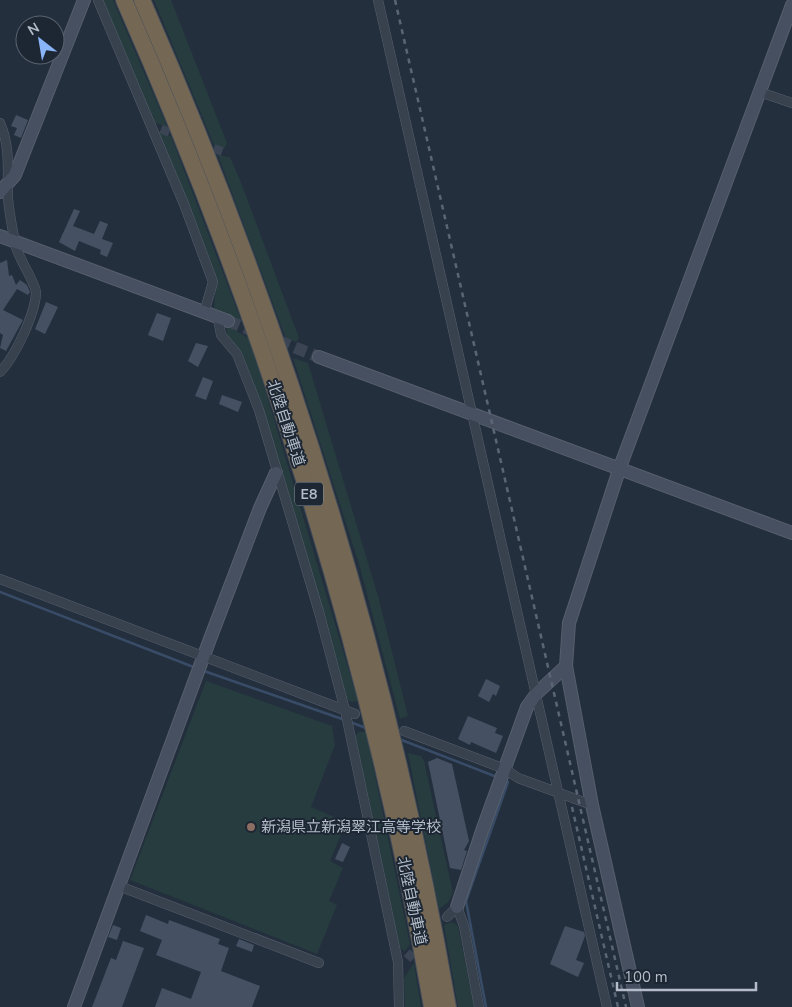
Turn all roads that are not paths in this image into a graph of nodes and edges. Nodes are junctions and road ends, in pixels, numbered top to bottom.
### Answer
1 (84, 0) edge
2 (98, 0) edge
3 (124, 0) edge
4 (142, 0) edge
5 (378, 0) edge
6 (792, 5) edge
7 (760, 92) junction
8 (792, 103) edge
9 (0, 123) edge
10 (4, 187) edge
11 (0, 236) edge
12 (15, 241) junction
13 (204, 313) junction
14 (223, 319) joint
15 (319, 357) tunnel mouth
16 (0, 372) edge
17 (473, 414) junction
18 (620, 467) junction
19 (276, 473) junction
20 (792, 533) edge
21 (0, 579) edge
22 (204, 656) junction
23 (566, 666) junction
24 (537, 693) junction
25 (345, 710) junction
26 (355, 714) dead end
27 (404, 731) dead end
28 (505, 769) junction
29 (557, 793) junction
30 (592, 806) junction
31 (119, 886) junction
32 (457, 908) junction
33 (447, 917) dead end
34 (319, 963) dead end
35 (74, 1007) edge
36 (399, 1007) edge
37 (432, 1007) edge
38 (448, 1007) edge
39 (479, 1007) edge
40 (607, 1007) edge
41 (638, 1007) edge

1 - 10 street
2 - 13 street
3 - 37 highway, 北陸自動車道 / E8
4 - 38 highway, 北陸自動車道 / E8
5 - 17 street
6 - 7 street
7 - 8 street
7 - 18 street
9 - 10 street
10 - 12 street
11 - 12 street
12 - 13 street
12 - 16 street
13 - 14 street
14 - 19 street
15 - 17 street
17 - 18 street
17 - 24 street
18 - 20 street
18 - 23 street
19 - 22 street
19 - 25 street
21 - 22 street
22 - 25 street
22 - 31 street
23 - 24 street
23 - 30 street
24 - 28 street
24 - 29 street
25 - 26 street
25 - 36 street
27 - 28 street
28 - 29 street
28 - 32 street
29 - 30 street
29 - 40 street
30 - 41 street
31 - 34 street
31 - 35 street
32 - 33 street
32 - 39 street

